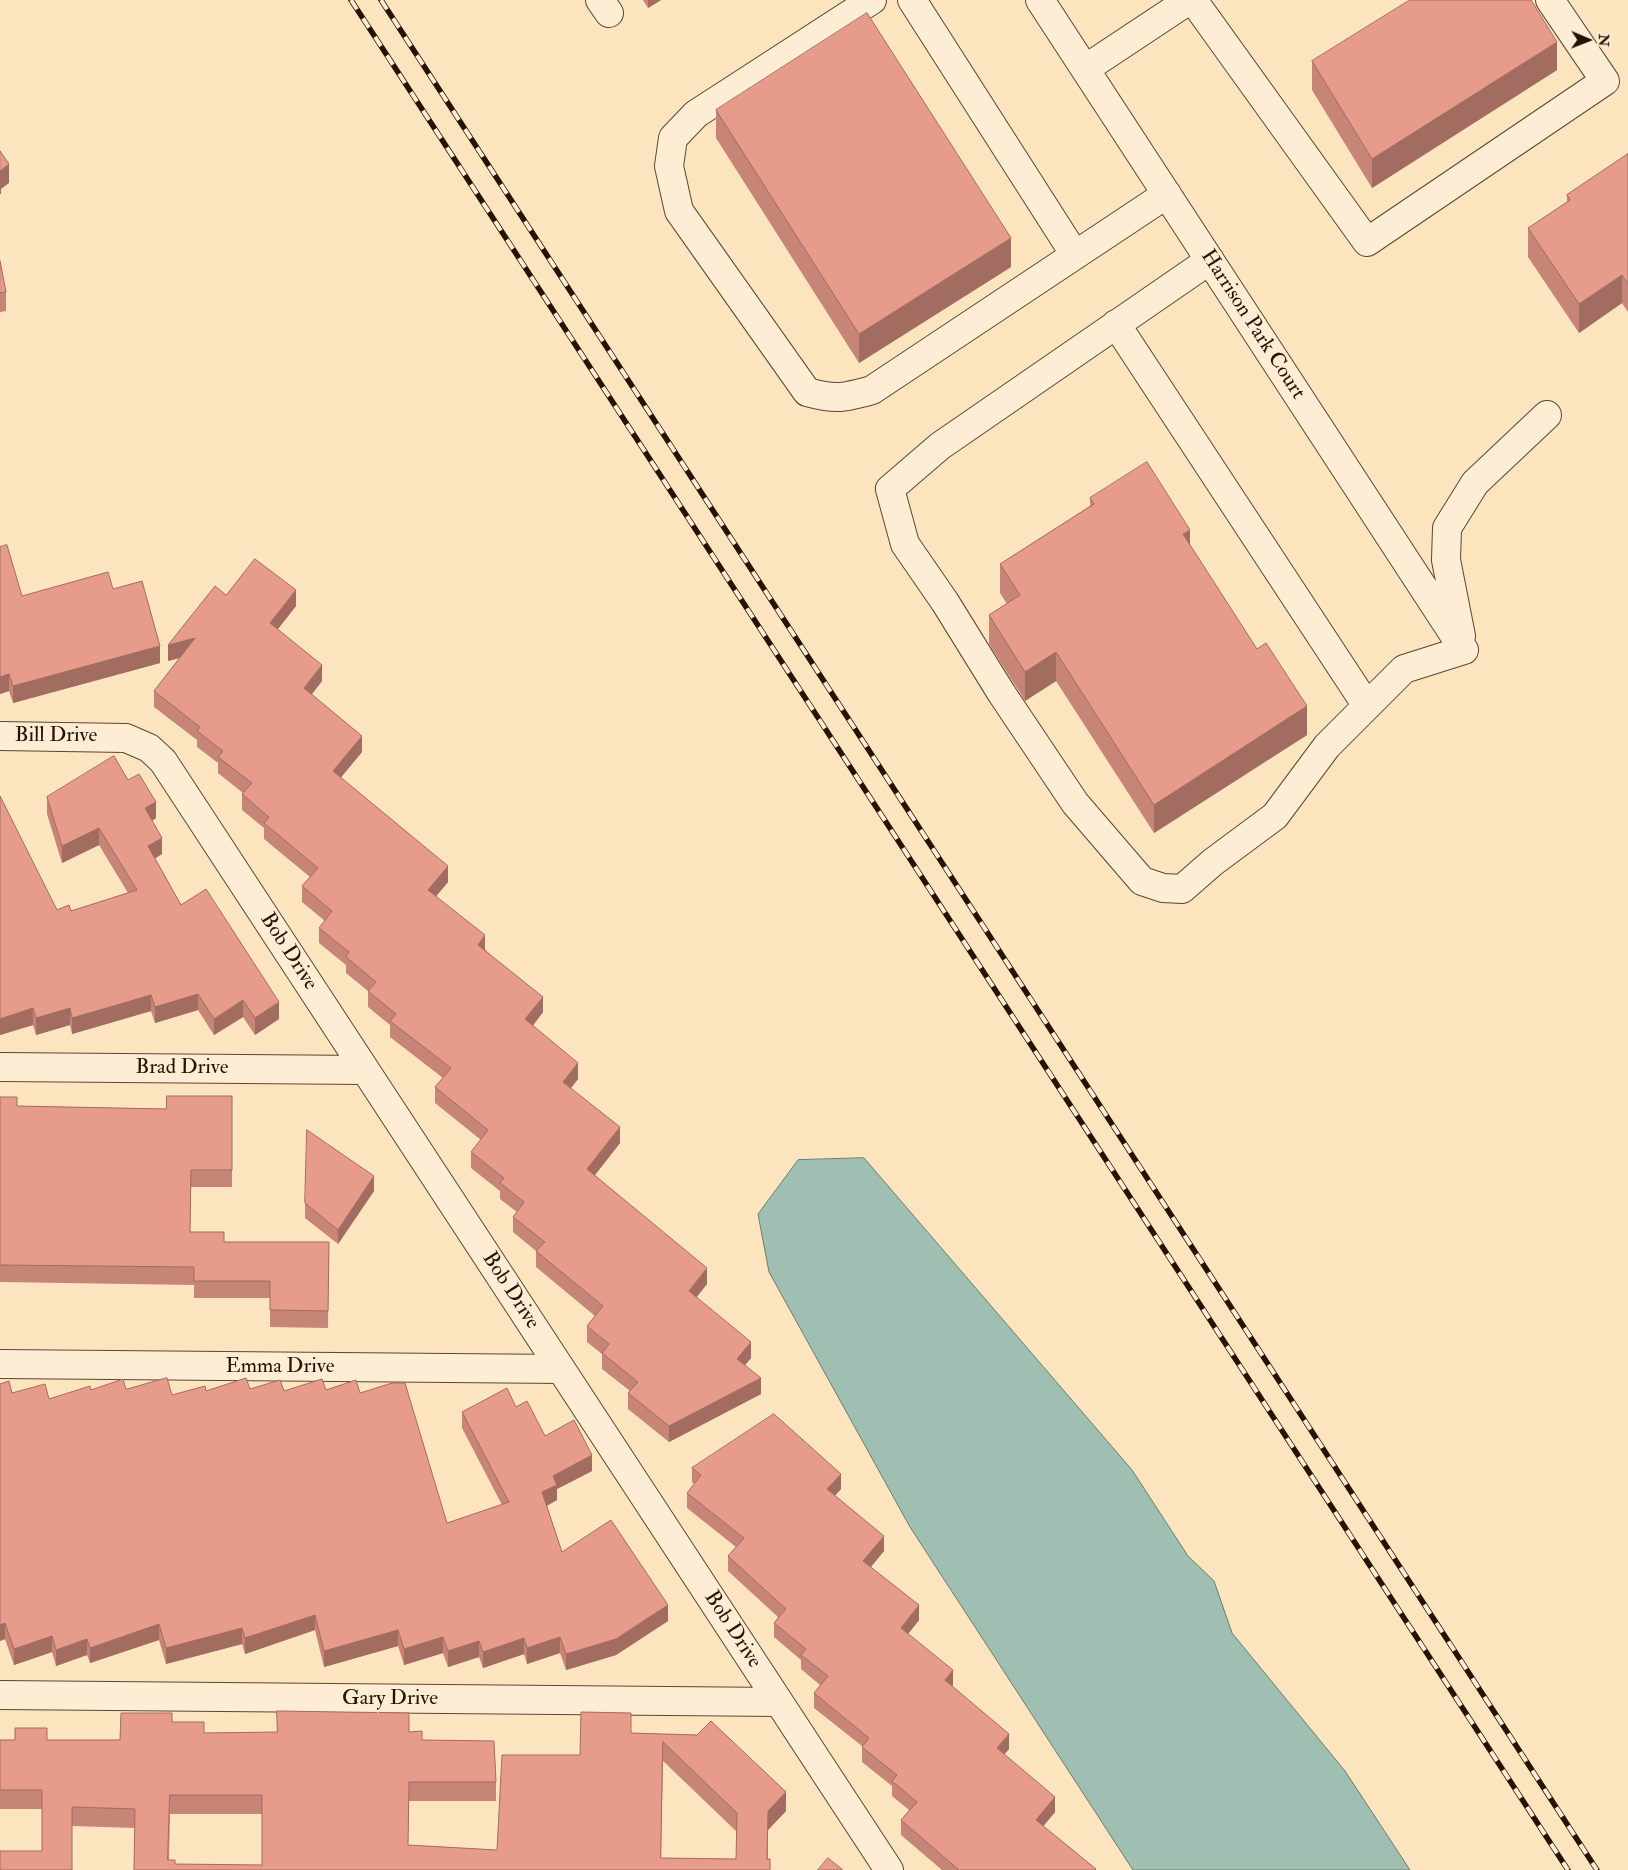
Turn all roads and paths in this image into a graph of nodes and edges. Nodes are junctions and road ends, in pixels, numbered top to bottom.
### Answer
1 (872, 0) edge
2 (912, 0) edge
3 (1040, 0) edge
4 (1189, 0) edge
5 (1193, 0) edge
6 (1550, 0) edge
7 (1085, 69) junction
8 (1167, 194) junction
9 (1075, 255) junction
10 (1210, 260) junction
11 (1116, 324) junction
12 (1547, 415) dead end
13 (1464, 650) junction
14 (1367, 706) junction
15 (0, 736) edge
16 (112, 737) joint
17 (0, 1066) edge
18 (365, 1070) junction
19 (0, 1364) edge
20 (561, 1369) junction
21 (0, 1696) edge
22 (779, 1702) junction
23 (889, 1870) edge

1 - 9 street
2 - 9 street
3 - 7 street, Harrison Park Court
4 - 7 street
5 - 6 street
7 - 8 street, Harrison Park Court
8 - 9 street
8 - 10 street, Harrison Park Court
10 - 11 street
10 - 13 street, Harrison Park Court
11 - 14 street
11 - 14 street
12 - 13 street
13 - 14 street
15 - 16 street, Bill Drive
16 - 18 street, Bob Drive
17 - 18 street, Brad Drive
18 - 20 street, Bob Drive
19 - 20 street, Emma Drive
20 - 22 street, Bob Drive
21 - 22 street, Gary Drive
22 - 23 street, Bob Drive

